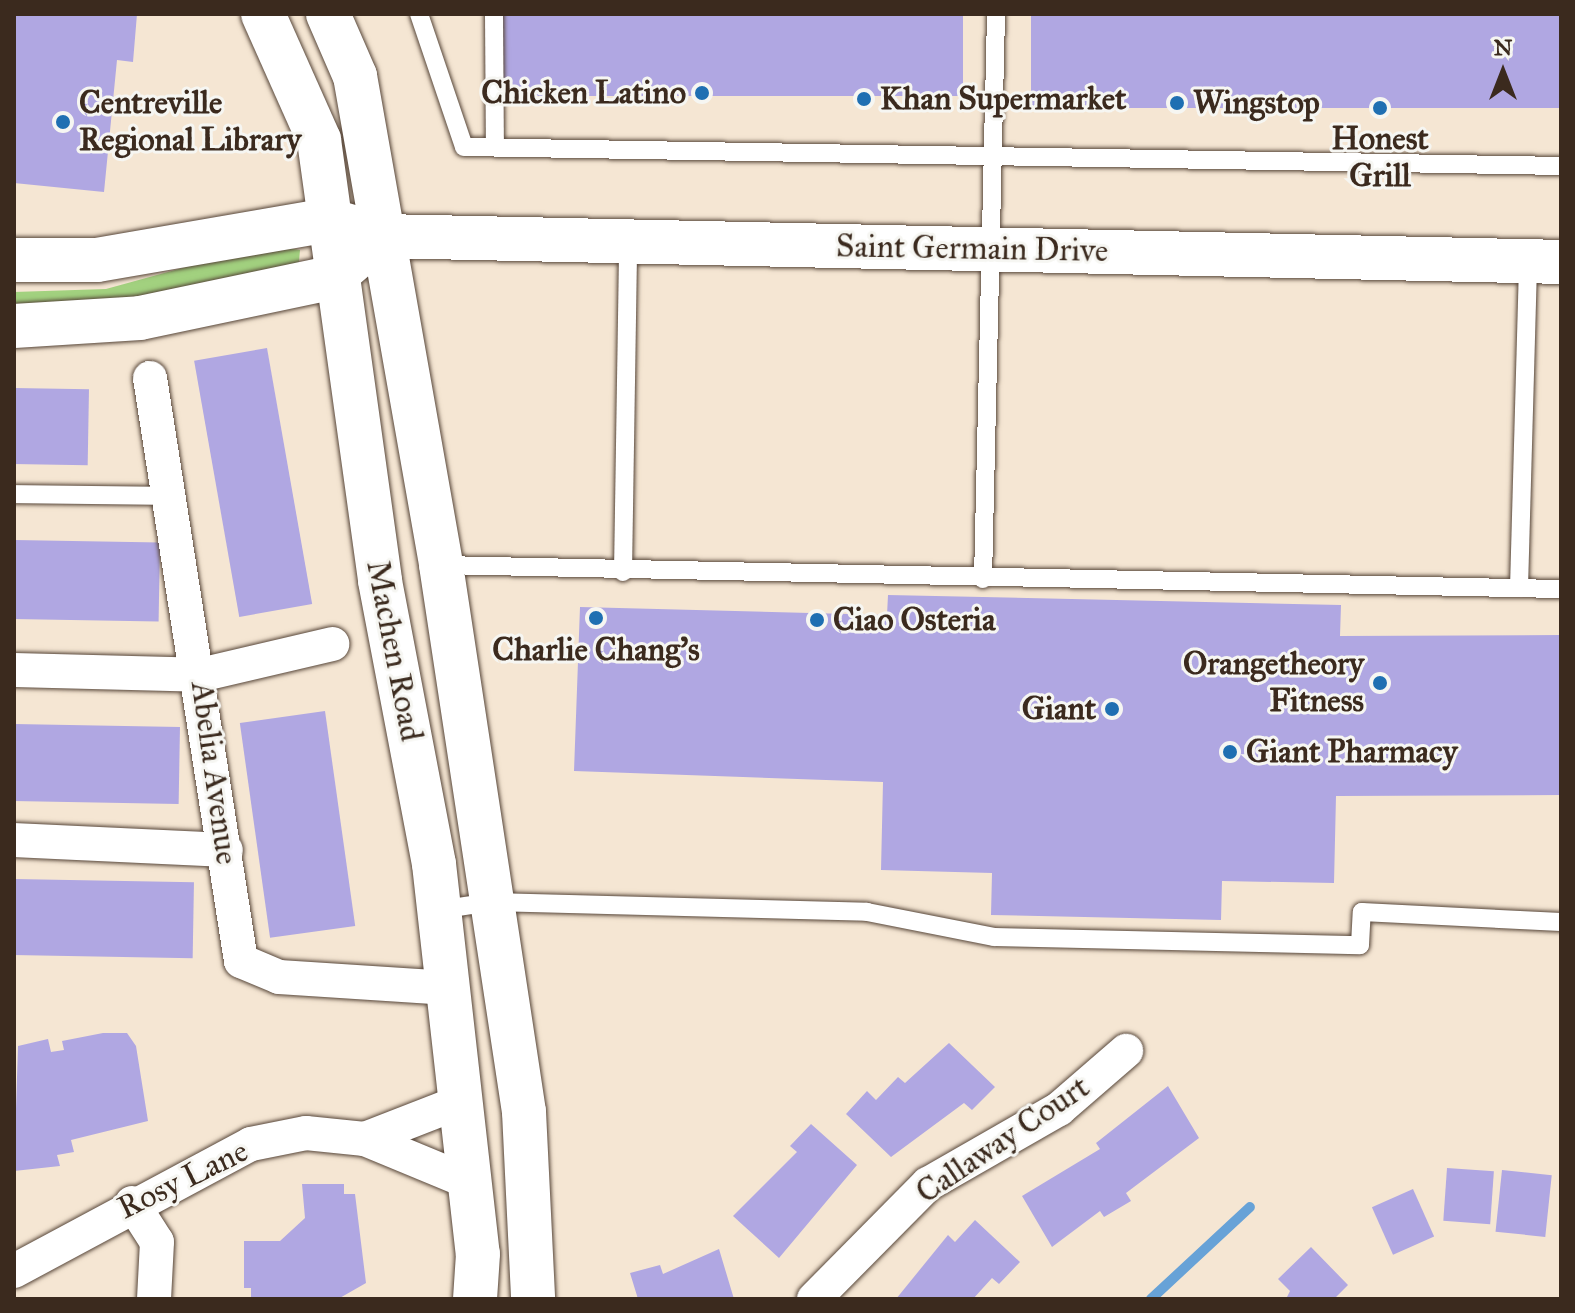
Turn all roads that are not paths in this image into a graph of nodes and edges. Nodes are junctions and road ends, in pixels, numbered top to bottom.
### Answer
1 (263, 14) edge
2 (328, 14) edge
3 (419, 14) edge
4 (494, 14) edge
5 (996, 14) edge
6 (495, 147) junction
7 (992, 151) junction
8 (1561, 166) edge
9 (329, 220) junction
10 (383, 236) junction
11 (628, 242) junction
12 (989, 250) junction
13 (14, 260) edge
14 (1544, 262) edge
15 (334, 277) junction
16 (14, 326) edge
17 (150, 378) dead end
18 (14, 494) edge
19 (169, 496) junction
20 (441, 565) junction
21 (623, 572) junction
22 (983, 579) junction
23 (1519, 588) junction
24 (1561, 589) edge
25 (332, 644) dead end
26 (14, 670) edge
27 (200, 675) junction
28 (14, 840) edge
29 (226, 850) junction
30 (492, 902) junction
31 (438, 910) junction
32 (1561, 922) edge
33 (449, 988) junction
34 (1126, 1051) dead end
35 (460, 1102) junction
36 (365, 1139) junction
37 (469, 1182) junction
38 (132, 1203) junction
39 (14, 1271) edge
40 (154, 1299) edge
41 (475, 1299) edge
42 (533, 1299) edge
43 (814, 1299) edge

1 - 9 street, Machen Road
2 - 10 street, Machen Road
3 - 6 lane
4 - 6 lane
5 - 7 lane
6 - 7 lane
7 - 8 lane
7 - 12 lane
9 - 10 street, Saint Germain Drive
9 - 13 street, Saint Germain Drive
9 - 15 street, Machen Road
10 - 11 street, Saint Germain Drive
10 - 15 street
10 - 20 street, Machen Road
11 - 12 street, Saint Germain Drive
11 - 21 lane
12 - 14 street, Saint Germain Drive
12 - 22 lane
14 - 23 lane
15 - 16 street
15 - 31 street, Machen Road
17 - 19 street, Abelia Avenue
18 - 19 lane
19 - 27 street, Abelia Avenue
20 - 21 lane
20 - 30 street, Machen Road
21 - 22 lane
22 - 23 lane
23 - 24 lane
25 - 27 street
26 - 27 street
27 - 29 street, Abelia Avenue
28 - 29 street
29 - 33 street, Abelia Avenue
30 - 31 lane
30 - 32 lane
30 - 42 street, Machen Road
31 - 33 street, Machen Road
33 - 35 street, Machen Road
34 - 43 street, Callaway Court
35 - 36 street, Rosy Lane
35 - 37 street, Machen Road
36 - 37 street, Rosy Lane
36 - 38 street, Rosy Lane
37 - 41 street, Machen Road
38 - 39 street, Rosy Lane
38 - 40 street

